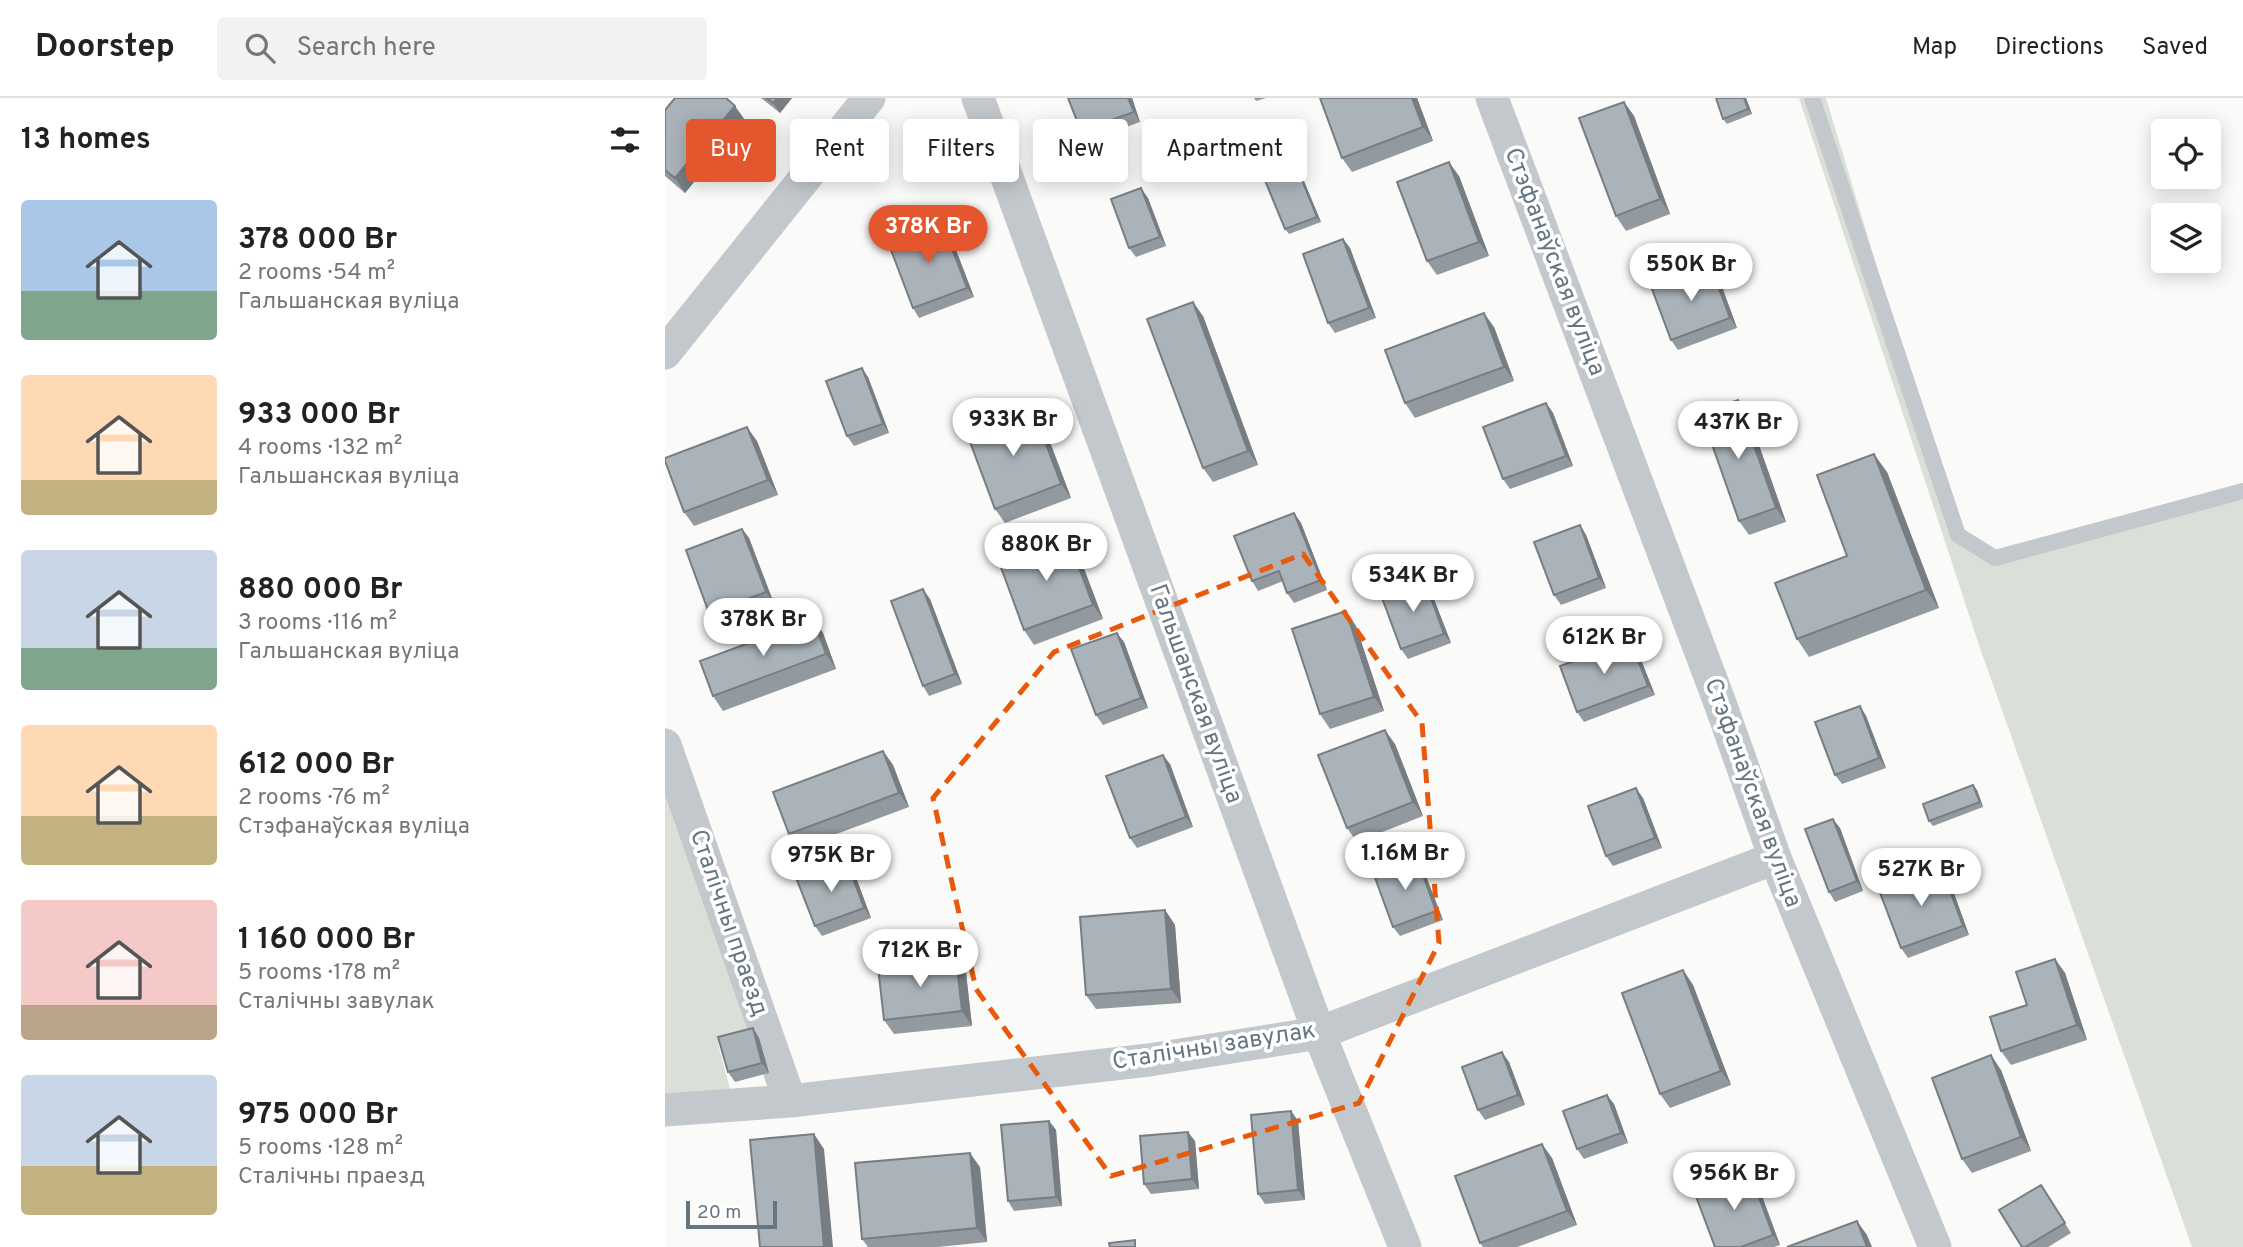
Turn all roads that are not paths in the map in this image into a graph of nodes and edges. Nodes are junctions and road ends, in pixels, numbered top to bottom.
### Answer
1 (869, 98) edge
2 (978, 98) edge
3 (1492, 98) edge
4 (1812, 98) edge
5 (665, 353) edge
6 (2243, 491) edge
7 (665, 746) edge
8 (1775, 858) junction
9 (1319, 1033) junction
10 (790, 1101) junction
11 (665, 1110) edge
12 (1405, 1247) edge
13 (1935, 1247) edge

1 - 5 street
2 - 9 street, Гальшанская вуліца
3 - 8 street, Стэфанаўская вуліца
4 - 6 lane
7 - 10 street, Сталічны праезд
8 - 9 street, Сталічны завулак
8 - 13 street, Стэфанаўская вуліца
9 - 10 street, Сталічны завулак
9 - 12 street, Гальшанская вуліца
10 - 11 street, Сталічны завулак

